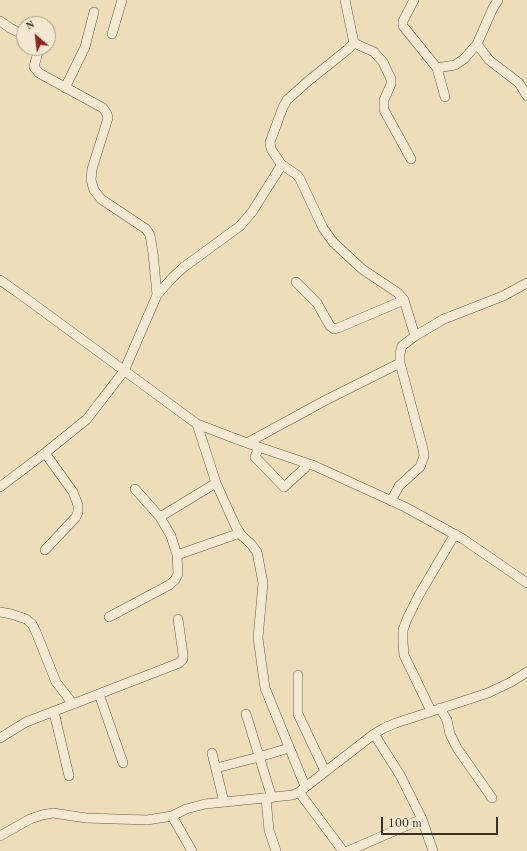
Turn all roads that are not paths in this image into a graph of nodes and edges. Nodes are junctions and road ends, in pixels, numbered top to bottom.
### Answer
1 (122, 0) edge
2 (345, 0) edge
3 (414, 0) edge
4 (498, 0) edge
5 (94, 12) dead end
6 (0, 21) edge
7 (16, 31) edge
8 (112, 34) dead end
9 (354, 43) junction
10 (476, 44) junction
11 (36, 56) edge
12 (437, 68) junction
13 (66, 88) junction
14 (527, 96) edge
15 (445, 97) dead end
16 (411, 159) dead end
17 (281, 164) junction
18 (0, 280) edge
19 (296, 282) dead end
20 (527, 283) edge
21 (157, 295) junction
22 (404, 300) junction
23 (415, 336) junction
24 (400, 363) junction
25 (124, 370) junction
26 (197, 424) junction
27 (247, 444) junction
28 (259, 447) junction
29 (45, 453) junction
30 (303, 462) junction
31 (216, 483) junction
32 (0, 487) edge
33 (135, 489) dead end
34 (391, 501) junction
35 (160, 516) junction
36 (240, 533) junction
37 (454, 534) junction
38 (45, 550) dead end
39 (177, 555) junction
40 (527, 583) edge
41 (0, 612) edge
42 (109, 617) dead end
43 (178, 619) dead end
44 (527, 672) edge
45 (298, 675) dead end
46 (99, 694) junction
47 (73, 704) junction
48 (440, 708) junction
49 (431, 711) junction
50 (54, 712) junction
51 (246, 714) dead end
52 (374, 734) junction
53 (0, 738) edge
54 (288, 748) junction
55 (212, 753) dead end
56 (259, 757) junction
57 (123, 763) dead end
58 (216, 768) junction
59 (324, 771) junction
60 (69, 776) dead end
61 (302, 789) junction
62 (269, 798) junction
63 (492, 798) dead end
64 (224, 802) junction
65 (172, 816) junction
66 (422, 819) junction
67 (0, 836) edge
68 (192, 851) edge
69 (276, 851) edge
70 (343, 851) edge
71 (348, 851) edge
72 (433, 851) edge

1 - 8 street
2 - 9 street
3 - 12 street
4 - 10 street
5 - 13 street
6 - 7 street
9 - 16 street
9 - 17 street
10 - 12 street
10 - 14 street
11 - 13 street
12 - 15 street
13 - 21 street
17 - 21 street
17 - 22 street
18 - 25 street
19 - 22 street
20 - 23 street
21 - 25 street
22 - 23 street
23 - 24 street
24 - 27 street
24 - 34 street
25 - 26 street
25 - 29 street
26 - 27 street
26 - 31 street
27 - 28 street
28 - 30 street
28 - 30 street
29 - 32 street
29 - 38 street
30 - 34 street
31 - 35 street
31 - 36 street
33 - 35 street
34 - 37 street
35 - 39 street
36 - 39 street
36 - 54 street
37 - 40 street
37 - 49 street
39 - 42 street
41 - 47 street
43 - 46 street
44 - 48 street
45 - 59 street
46 - 47 street
46 - 57 street
47 - 50 street
48 - 49 street
48 - 63 street
49 - 52 street
50 - 53 street
50 - 60 street
51 - 56 street
52 - 59 street
52 - 66 street
54 - 56 street
54 - 61 street
55 - 58 street
56 - 58 street
56 - 62 street
58 - 64 street
59 - 61 street
61 - 62 street
61 - 70 street
62 - 64 street
62 - 69 street
64 - 65 street
65 - 67 street
65 - 68 street
66 - 71 street
66 - 72 street

